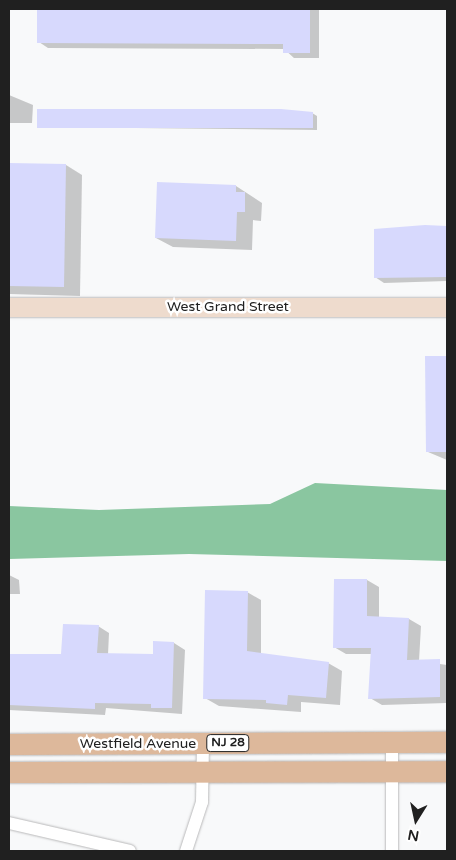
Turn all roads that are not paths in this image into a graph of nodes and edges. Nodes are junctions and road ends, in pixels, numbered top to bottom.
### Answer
1 (9, 307) edge
2 (447, 307) edge
3 (447, 742) edge
4 (392, 743) junction
5 (9, 744) edge
6 (203, 744) junction
7 (204, 771) junction
8 (392, 771) junction
9 (447, 771) edge
10 (9, 772) edge
11 (9, 823) edge
12 (130, 851) edge
13 (186, 851) edge
14 (392, 851) edge

1 - 2 street, West Grand Street
3 - 4 main road, Westfield Avenue / NJ 28
4 - 6 main road, Westfield Avenue / NJ 28
4 - 8 street
5 - 6 main road, Westfield Avenue / NJ 28
6 - 7 street
7 - 8 main road, Westfield Avenue / NJ 28
7 - 10 main road, Westfield Avenue / NJ 28
7 - 13 street
8 - 9 main road, Westfield Avenue / NJ 28
8 - 14 street
11 - 12 street

